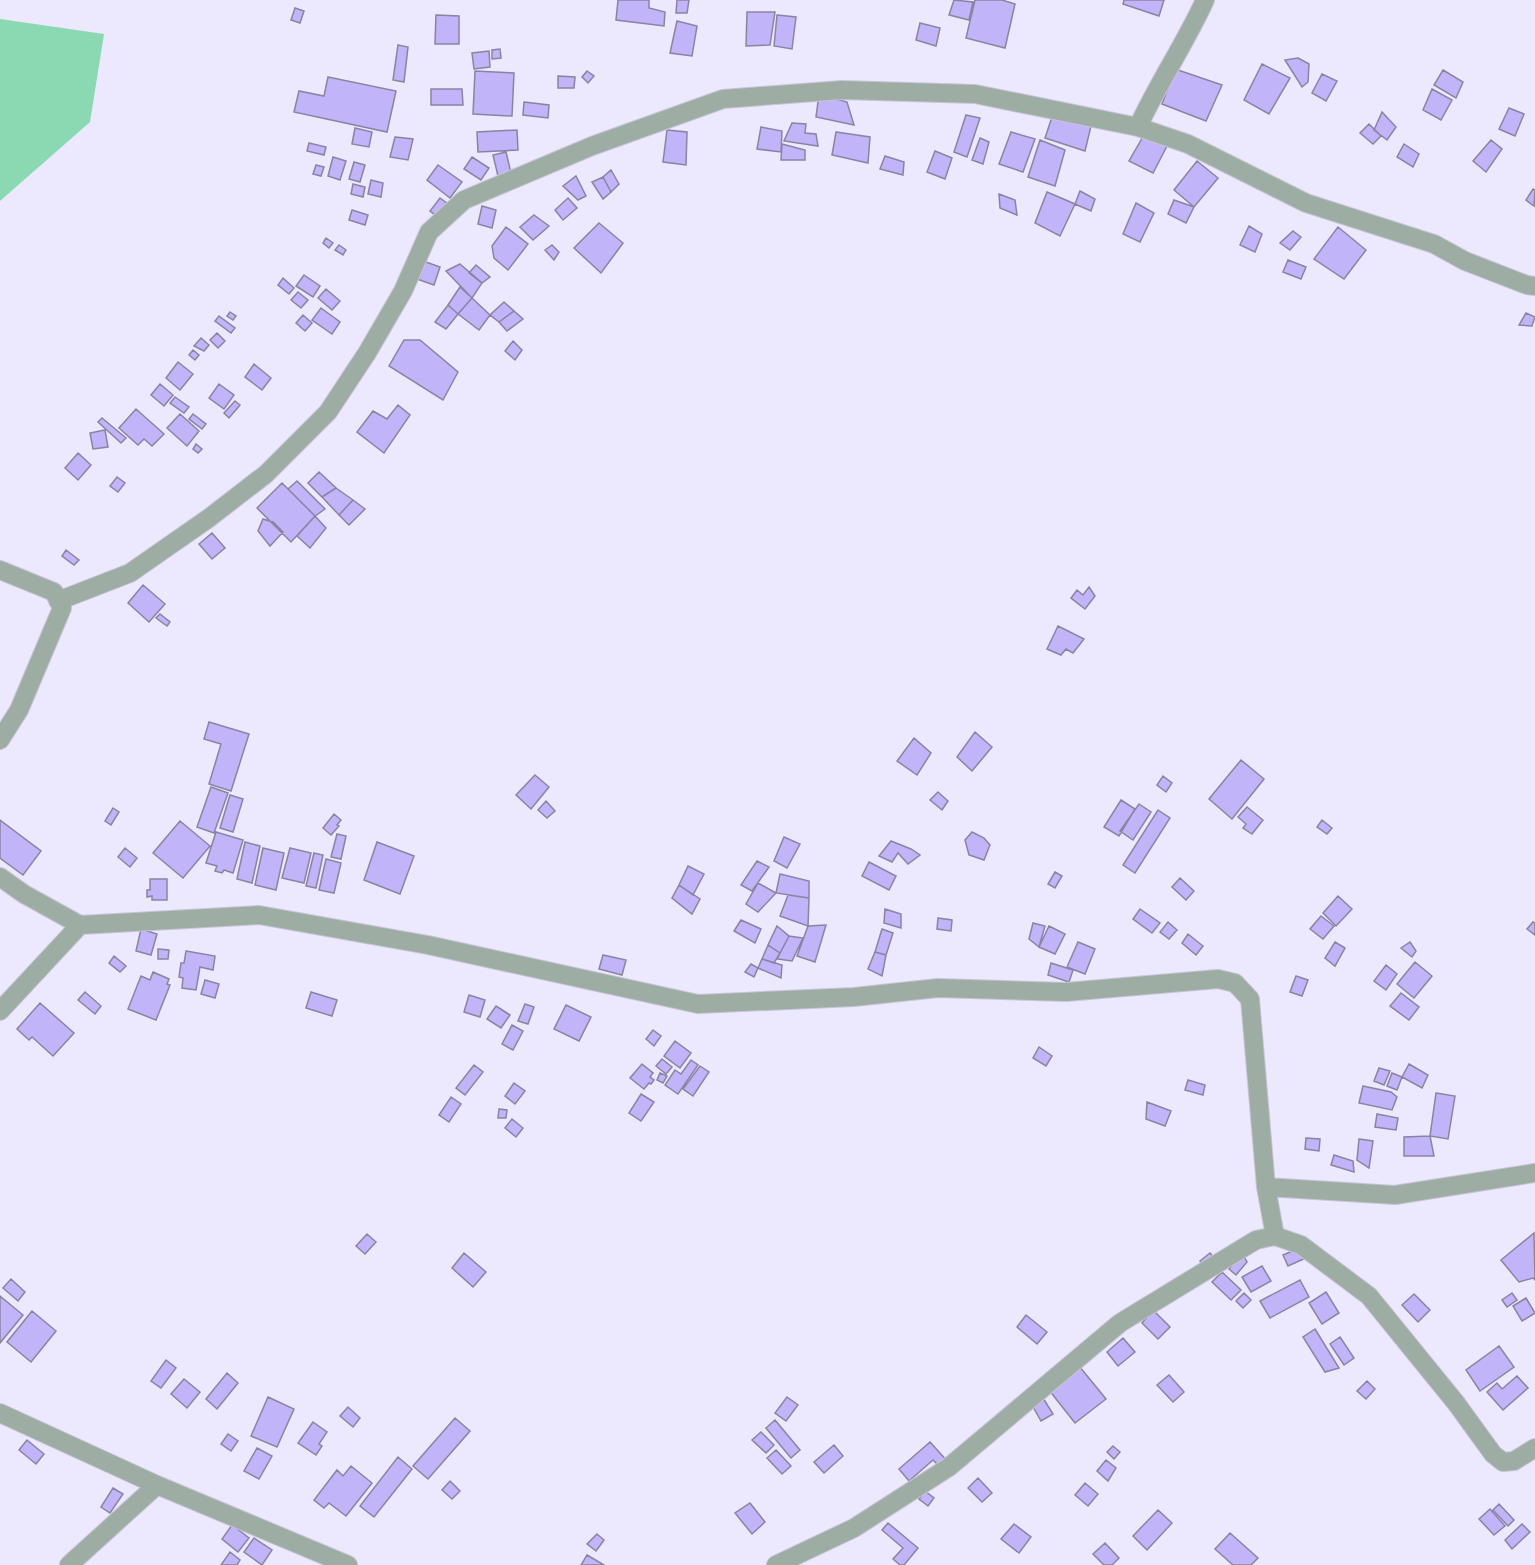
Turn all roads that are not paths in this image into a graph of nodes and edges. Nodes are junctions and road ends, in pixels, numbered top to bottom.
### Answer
1 (1205, 0) edge
2 (1138, 127) junction
3 (1535, 286) edge
4 (0, 570) edge
5 (58, 601) junction
6 (0, 740) edge
7 (0, 877) edge
8 (80, 926) junction
9 (0, 1011) edge
10 (1535, 1173) edge
11 (1266, 1187) junction
12 (1275, 1236) junction
13 (0, 1413) edge
14 (1535, 1448) edge
15 (158, 1485) junction
16 (69, 1565) edge
17 (348, 1565) edge
18 (776, 1565) edge

1 - 2 street
2 - 3 street
2 - 5 street
4 - 5 street
5 - 6 street
7 - 8 street
8 - 9 street
8 - 11 street
10 - 11 street
11 - 12 street
12 - 14 street
12 - 18 street
13 - 15 street
15 - 16 street
15 - 17 street

